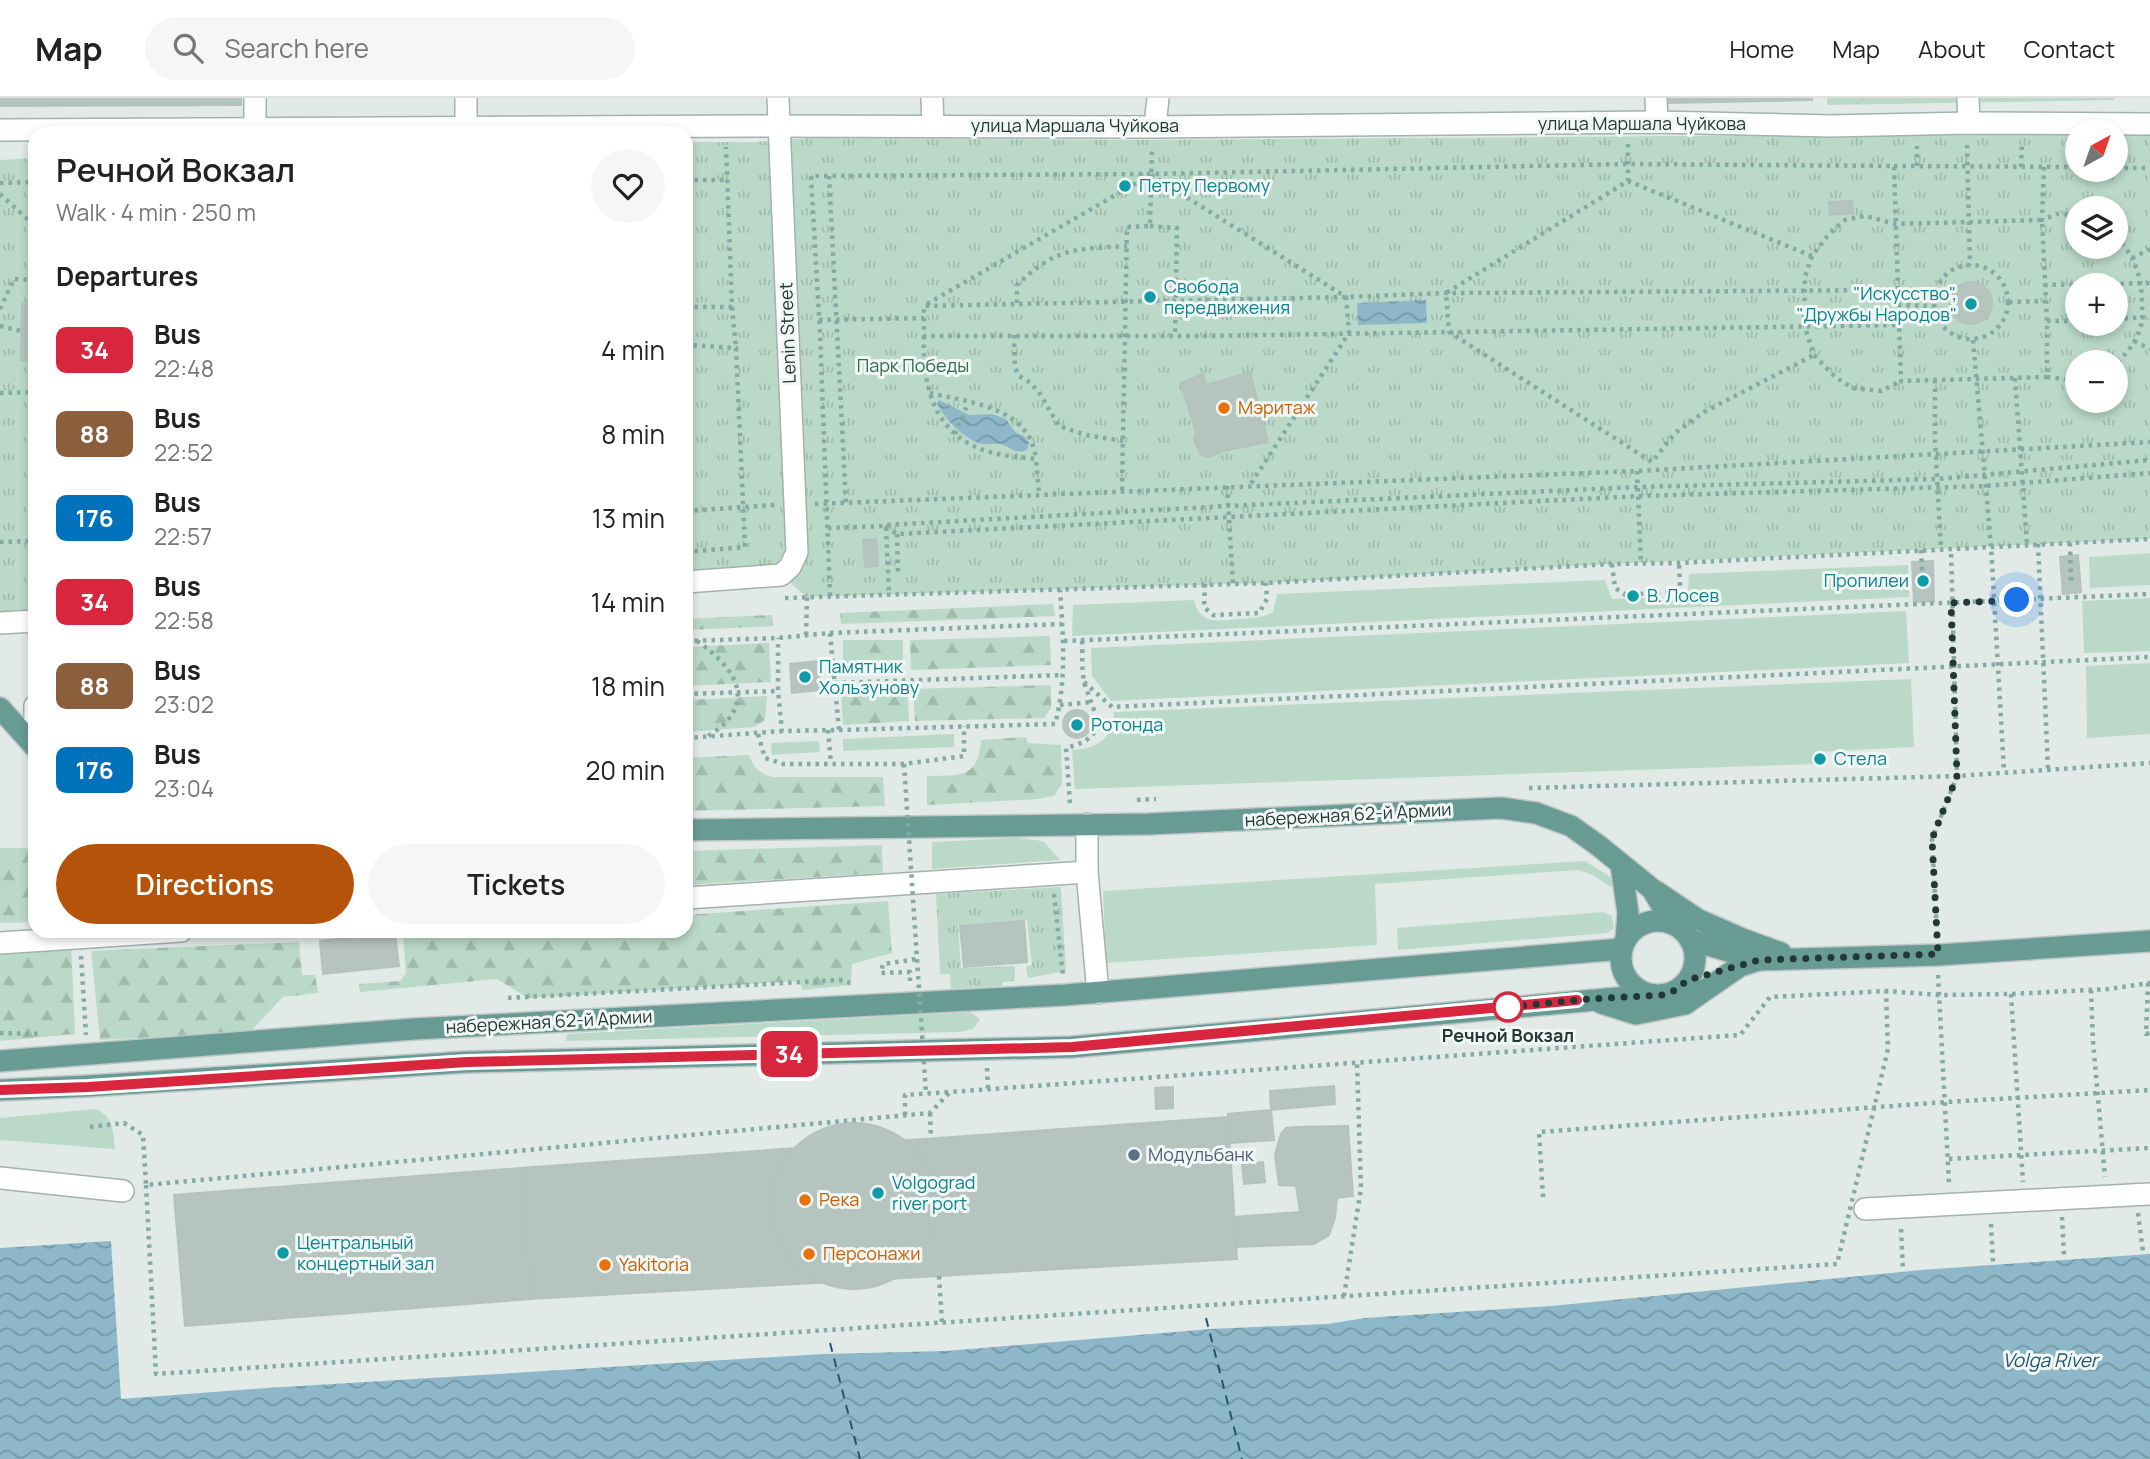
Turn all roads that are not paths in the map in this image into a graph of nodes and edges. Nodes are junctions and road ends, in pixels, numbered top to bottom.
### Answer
1 (255, 98) edge
2 (467, 98) edge
3 (778, 98) edge
4 (932, 98) edge
5 (1158, 98) edge
6 (1656, 98) edge
7 (1968, 98) edge
8 (1657, 122) junction
9 (1969, 123) junction
10 (2150, 124) edge
11 (256, 126) edge
12 (466, 126) edge
13 (693, 126) edge
14 (780, 126) junction
15 (933, 126) junction
16 (0, 130) edge
17 (28, 130) edge
18 (1154, 133) junction
19 (693, 582) edge
20 (28, 621) edge
21 (0, 623) edge
22 (0, 708) edge
23 (28, 739) edge
24 (1087, 824) junction
25 (693, 830) edge
26 (1621, 864) junction
27 (1087, 872) junction
28 (1651, 889) junction
29 (693, 898) edge
30 (1673, 924) junction
31 (67, 938) edge
32 (1690, 940) junction
33 (2150, 941) edge
34 (0, 943) edge
35 (1624, 944) junction
36 (1800, 959) junction
37 (1749, 963) junction
38 (1688, 980) junction
39 (1098, 993) junction
40 (1651, 995) junction
41 (1583, 999) junction
42 (0, 1061) edge
43 (0, 1090) edge
44 (0, 1178) edge
45 (123, 1191) dead end
46 (2143, 1195) edge
47 (1865, 1209) dead end

1 - 11 street
2 - 12 street
3 - 14 street, Lenin Street
4 - 15 street
5 - 18 street
6 - 8 street
7 - 9 street
8 - 9 street, улица Маршала Чуйкова
8 - 18 street, улица Маршала Чуйкова
9 - 10 street, улица Маршала Чуйкова
13 - 14 street, улица Маршала Чуйкова
14 - 15 street, улица Маршала Чуйкова
14 - 19 street, Lenin Street
15 - 18 street, улица Маршала Чуйкова
16 - 17 street, улица Маршала Чуйкова
20 - 21 street
22 - 23 main road
24 - 25 main road, набережная 62-й Армии
24 - 26 main road, набережная 62-й Армии
24 - 27 street
26 - 28 main road, набережная 62-й Армии
26 - 35 main road
27 - 29 street
27 - 39 street
28 - 30 main road
28 - 36 main road
30 - 32 main road
30 - 35 main road
31 - 34 street
32 - 37 main road
32 - 38 main road
33 - 36 main road
35 - 39 main road, набережная 62-й Армии
35 - 40 main road
36 - 37 main road
37 - 38 main road
37 - 41 main road
38 - 40 main road
39 - 42 main road, набережная 62-й Армии
40 - 41 main road, набережная 62-й Армии
41 - 43 main road, набережная 62-й Армии
44 - 45 street
46 - 47 street

